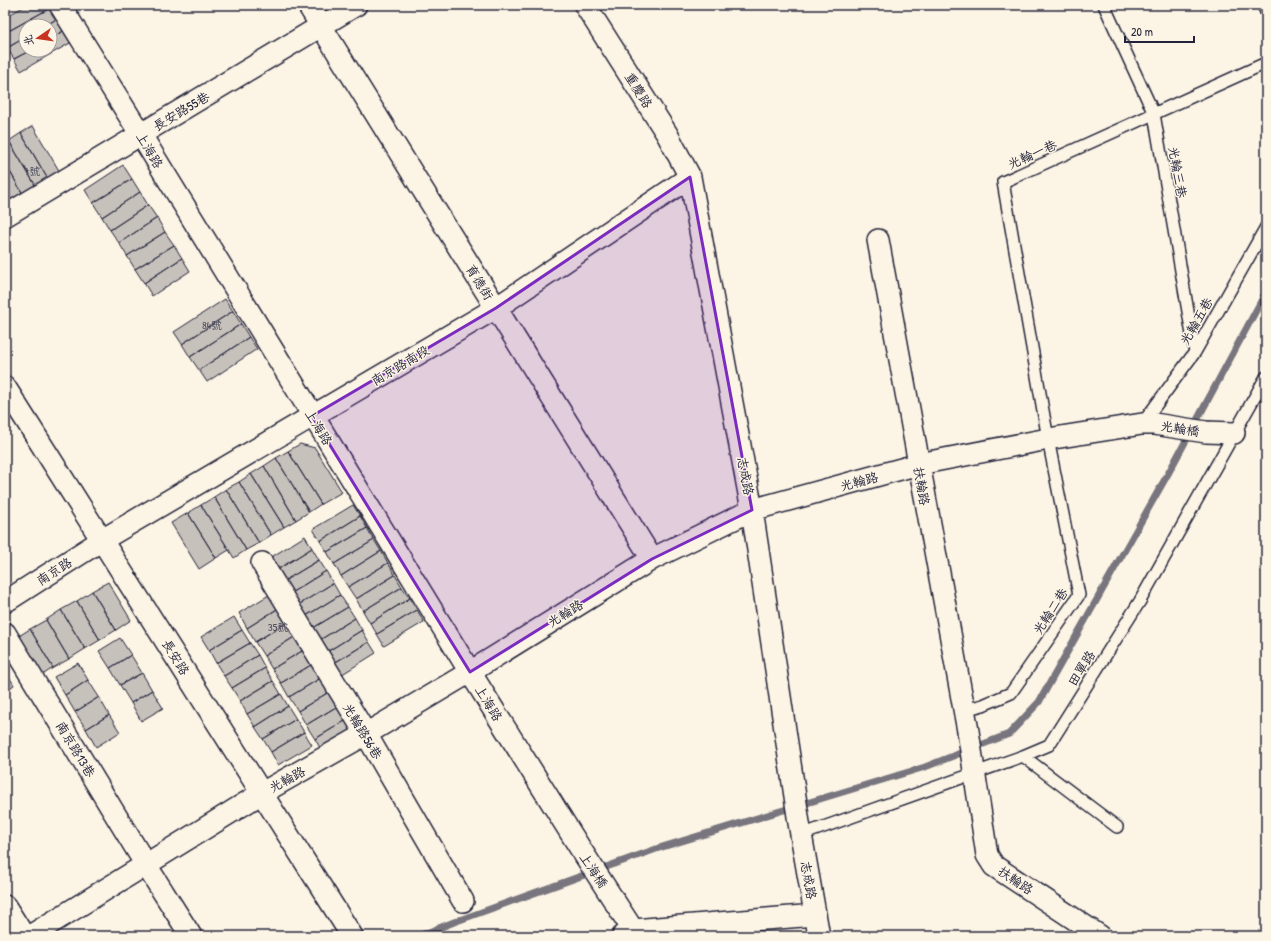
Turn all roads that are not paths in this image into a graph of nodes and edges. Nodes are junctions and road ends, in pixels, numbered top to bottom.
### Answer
1 (60, 5) edge
2 (308, 5) edge
3 (356, 5) edge
4 (585, 5) edge
5 (1104, 5) edge
6 (1263, 5) edge
7 (1266, 12) edge
8 (321, 27) junction
9 (1266, 63) edge
10 (1154, 114) junction
11 (140, 134) junction
12 (690, 177) junction
13 (5, 216) edge
14 (1266, 227) edge
15 (878, 240) dead end
16 (496, 308) junction
17 (1195, 352) junction
18 (1266, 377) edge
19 (5, 387) edge
20 (312, 416) junction
21 (1148, 424) junction
22 (1234, 433) junction
23 (1048, 439) junction
24 (919, 464) junction
25 (752, 510) junction
26 (102, 540) junction
27 (652, 560) junction
28 (262, 563) dead end
29 (5, 602) edge
30 (5, 633) edge
31 (470, 672) junction
32 (964, 710) junction
33 (366, 734) junction
34 (1024, 756) junction
35 (974, 771) junction
36 (262, 793) junction
37 (1117, 827) dead end
38 (800, 829) junction
39 (580, 848) joint
40 (146, 865) junction
41 (463, 901) dead end
42 (5, 906) edge
43 (815, 915) junction
44 (350, 932) edge
45 (628, 933) edge
46 (24, 936) edge
47 (30, 936) edge
48 (191, 936) edge
49 (818, 936) edge
50 (1100, 936) edge

1 - 11 street, 上海路
2 - 8 street, 育德街
3 - 8 street, 長安路55巷
4 - 12 street, 重慶路
5 - 10 lane, 光輪三巷
6 - 7 lane
8 - 11 street, 長安路55巷
8 - 16 street, 育德街
9 - 10 lane, 光輪一巷
10 - 17 lane, 光輪三巷
10 - 23 lane, 光輪一巷
11 - 13 street, 長安路55巷
11 - 20 street, 上海路
12 - 16 street, 南京路南段
12 - 25 street, 志成路
14 - 17 lane, 光輪五巷
15 - 24 street, 扶輪路
16 - 20 street, 南京路南段
16 - 27 street, 育德街
17 - 21 lane, 光輪五巷
18 - 22 lane, 田單路
19 - 26 street, 長安路
20 - 26 street, 南京路南段
20 - 31 street, 上海路
21 - 22 street, 光輪橋
21 - 23 street, 光輪路
22 - 34 lane, 田單路
23 - 24 street, 光輪路
23 - 32 lane, 光輪二巷
24 - 25 street, 光輪路
24 - 32 street, 扶輪路
25 - 27 street, 光輪路
25 - 38 street, 志成路
26 - 29 street, 南京路
26 - 36 street, 長安路
27 - 31 street, 光輪路
28 - 33 street, 光輪路56巷
30 - 40 street, 南京路13巷
31 - 33 street, 光輪路
31 - 39 street, 上海路
32 - 35 street, 扶輪路
33 - 36 street, 光輪路
33 - 41 street, 光輪路56巷
34 - 35 lane, 田單路
34 - 37 lane
35 - 38 lane, 田單路
35 - 50 street, 扶輪路
36 - 40 street, 光輪路
36 - 44 street, 長安路
38 - 43 street, 志成路
39 - 45 street, 上海橋
40 - 47 street, 光輪路
40 - 48 street, 南京路13巷
42 - 46 street
43 - 45 street
43 - 49 street, 志成路

